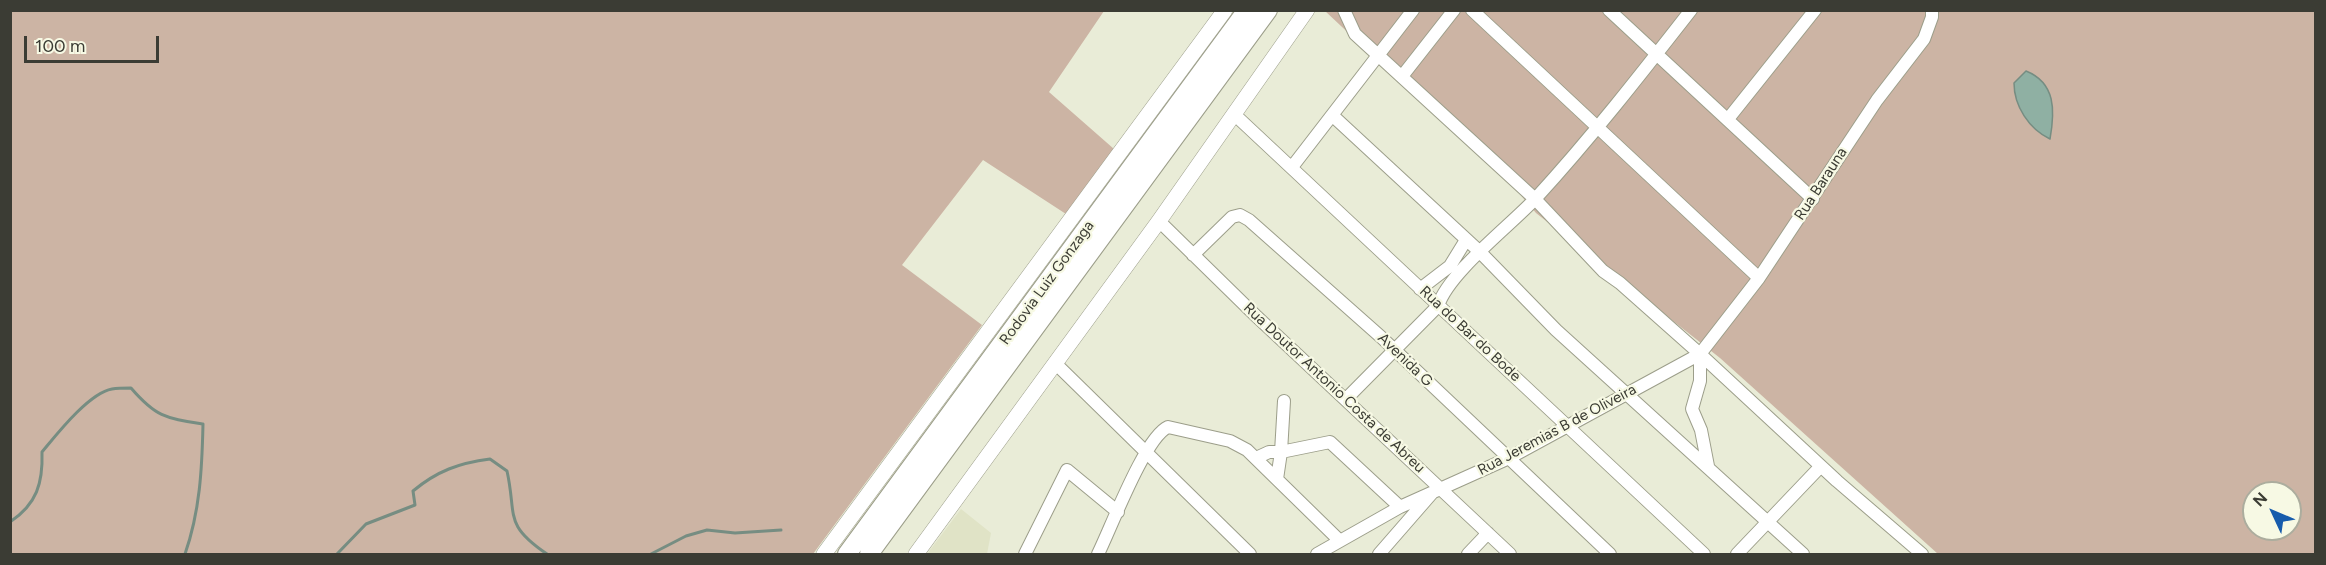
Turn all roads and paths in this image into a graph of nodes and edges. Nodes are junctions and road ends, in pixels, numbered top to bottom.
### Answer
1 (1226, 10) edge
2 (1247, 10) edge
3 (1268, 10) edge
4 (1307, 10) edge
5 (1344, 10) edge
6 (1413, 10) edge
7 (1454, 10) edge
8 (1472, 10) edge
9 (1609, 10) edge
10 (1691, 10) edge
11 (1815, 10) edge
12 (1932, 10) edge
13 (1379, 55) junction
14 (1656, 55) junction
15 (1403, 75) junction
16 (1235, 115) junction
17 (1333, 116) junction
18 (1728, 119) junction
19 (1597, 127) junction
20 (1292, 167) junction
21 (1535, 199) junction
22 (1813, 199) junction
23 (1159, 221) junction
24 (1466, 240) junction
25 (1480, 252) junction
26 (1193, 255) junction
27 (1759, 278) junction
28 (1420, 289) junction
29 (1438, 306) junction
30 (1394, 351) junction
31 (1700, 354) junction
32 (1055, 363) junction
33 (1627, 393) junction
34 (1346, 399) junction
35 (1284, 401) dead end
36 (1568, 424) junction
37 (1281, 452) junction
38 (1146, 453) junction
39 (1256, 458) junction
40 (1509, 458) junction
41 (1821, 466) junction
42 (1709, 467) junction
43 (1278, 479) junction
44 (1437, 489) junction
45 (1400, 507) junction
46 (1118, 512) junction
47 (1767, 522) junction
48 (1488, 533) junction
49 (1339, 540) junction
50 (1321, 553) edge
51 (824, 555) edge
52 (848, 555) edge
53 (869, 555) edge
54 (916, 555) edge
55 (1025, 555) edge
56 (1098, 555) edge
57 (1250, 555) edge
58 (1379, 555) edge
59 (1468, 555) edge
60 (1510, 555) edge
61 (1610, 555) edge
62 (1704, 555) edge
63 (1737, 555) edge
64 (1803, 555) edge
65 (1922, 555) edge

1 - 51 main road
2 - 52 highway, Rodovia Luiz Gonzaga
3 - 53 highway, Rodovia Luiz Gonzaga
4 - 16 main road
5 - 13 street
6 - 13 street
7 - 15 street
8 - 19 street
9 - 14 street
10 - 14 street
11 - 18 street
12 - 22 street, Rua Barauna
13 - 15 street
13 - 17 street
14 - 18 street
14 - 19 street
15 - 21 street
16 - 20 street, Rua do Bar do Bode
16 - 23 main road
17 - 20 street
17 - 24 street
18 - 22 street
19 - 21 street
19 - 27 street
20 - 28 street, Rua do Bar do Bode
21 - 25 street
21 - 31 street
22 - 27 street, Rua Barauna
23 - 26 street, Rua Doutor Antonio Costa de Abreu
23 - 32 main road
24 - 25 street
24 - 28 street
25 - 29 street
25 - 33 street
26 - 30 street, Avenida G
26 - 34 street, Rua Doutor Antonio Costa de Abreu
27 - 31 street, Rua Barauna
28 - 29 street, Rua do Bar do Bode
29 - 30 street
29 - 36 street, Rua do Bar do Bode
30 - 34 street
30 - 40 street, Avenida G
31 - 33 street, Rua Jeremias B de Oliveira
31 - 41 street
31 - 42 street
32 - 38 street
32 - 54 main road
33 - 36 street, Rua Jeremias B de Oliveira
33 - 42 street
34 - 44 street, Rua Doutor Antonio Costa de Abreu
35 - 37 street
36 - 40 street, Rua Jeremias B de Oliveira
36 - 62 street, Rua do Bar do Bode
37 - 39 street
37 - 43 street
37 - 45 street
38 - 39 street
38 - 46 street
38 - 57 street
39 - 43 street
40 - 44 street, Rua Jeremias B de Oliveira
40 - 61 street, Avenida G
41 - 47 street
41 - 65 street
42 - 47 street
43 - 49 street
44 - 45 street, Rua Jeremias B de Oliveira
44 - 48 street, Rua Doutor Antonio Costa de Abreu
44 - 58 street
45 - 49 street, Rua Jeremias B de Oliveira
46 - 55 street
46 - 56 street
47 - 63 street
47 - 64 street
48 - 59 street
48 - 60 street, Rua Doutor Antonio Costa de Abreu
49 - 50 street, Rua Jeremias B de Oliveira

